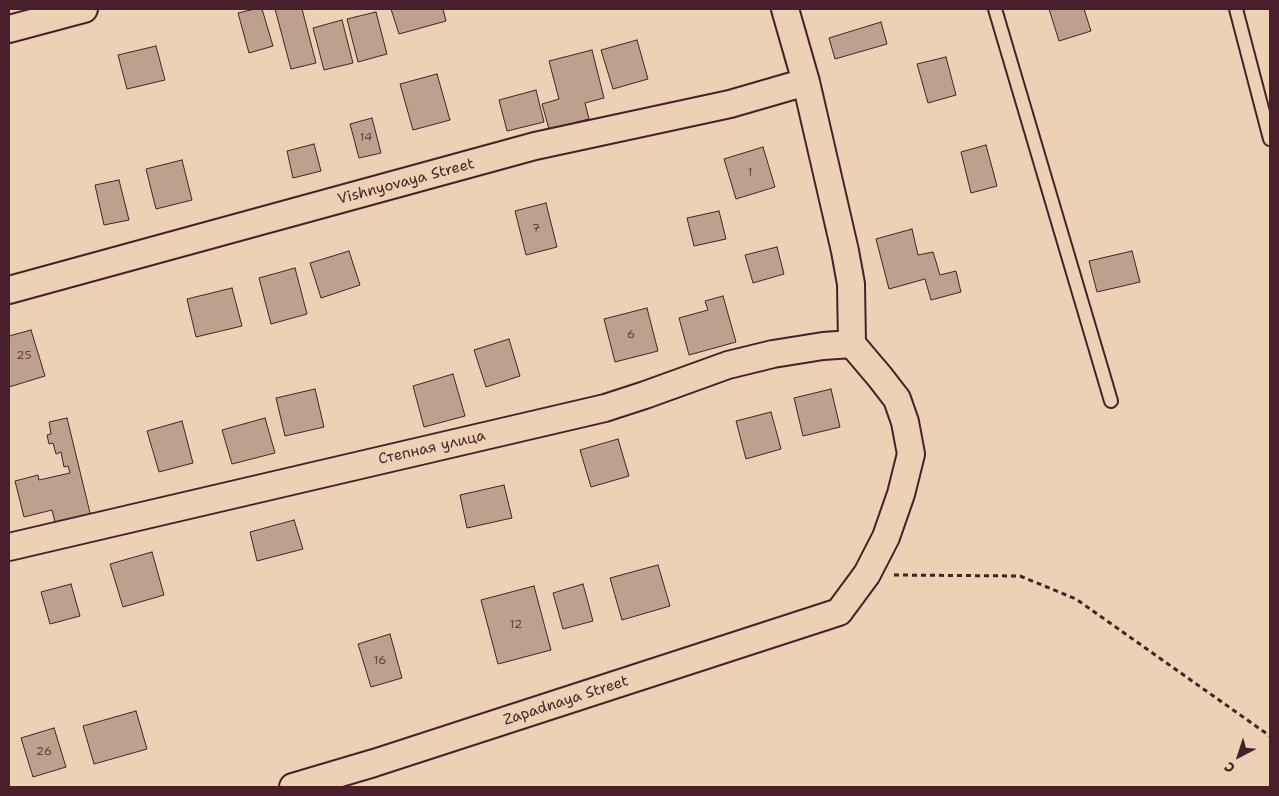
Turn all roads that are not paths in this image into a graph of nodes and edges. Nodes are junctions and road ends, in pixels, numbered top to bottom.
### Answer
1 (84, 9) edge
2 (785, 9) edge
3 (995, 9) edge
4 (1236, 9) edge
5 (9, 29) edge
6 (806, 82) junction
7 (1270, 139) edge
8 (9, 290) edge
9 (852, 344) junction
10 (1111, 401) dead end
11 (9, 546) edge
12 (293, 787) edge

1 - 5 street
2 - 6 street
3 - 10 lane
4 - 7 lane
6 - 8 street, Vishnyovaya Street
6 - 9 street
9 - 11 street, Степная улица
9 - 12 street, Zapadnaya Street

